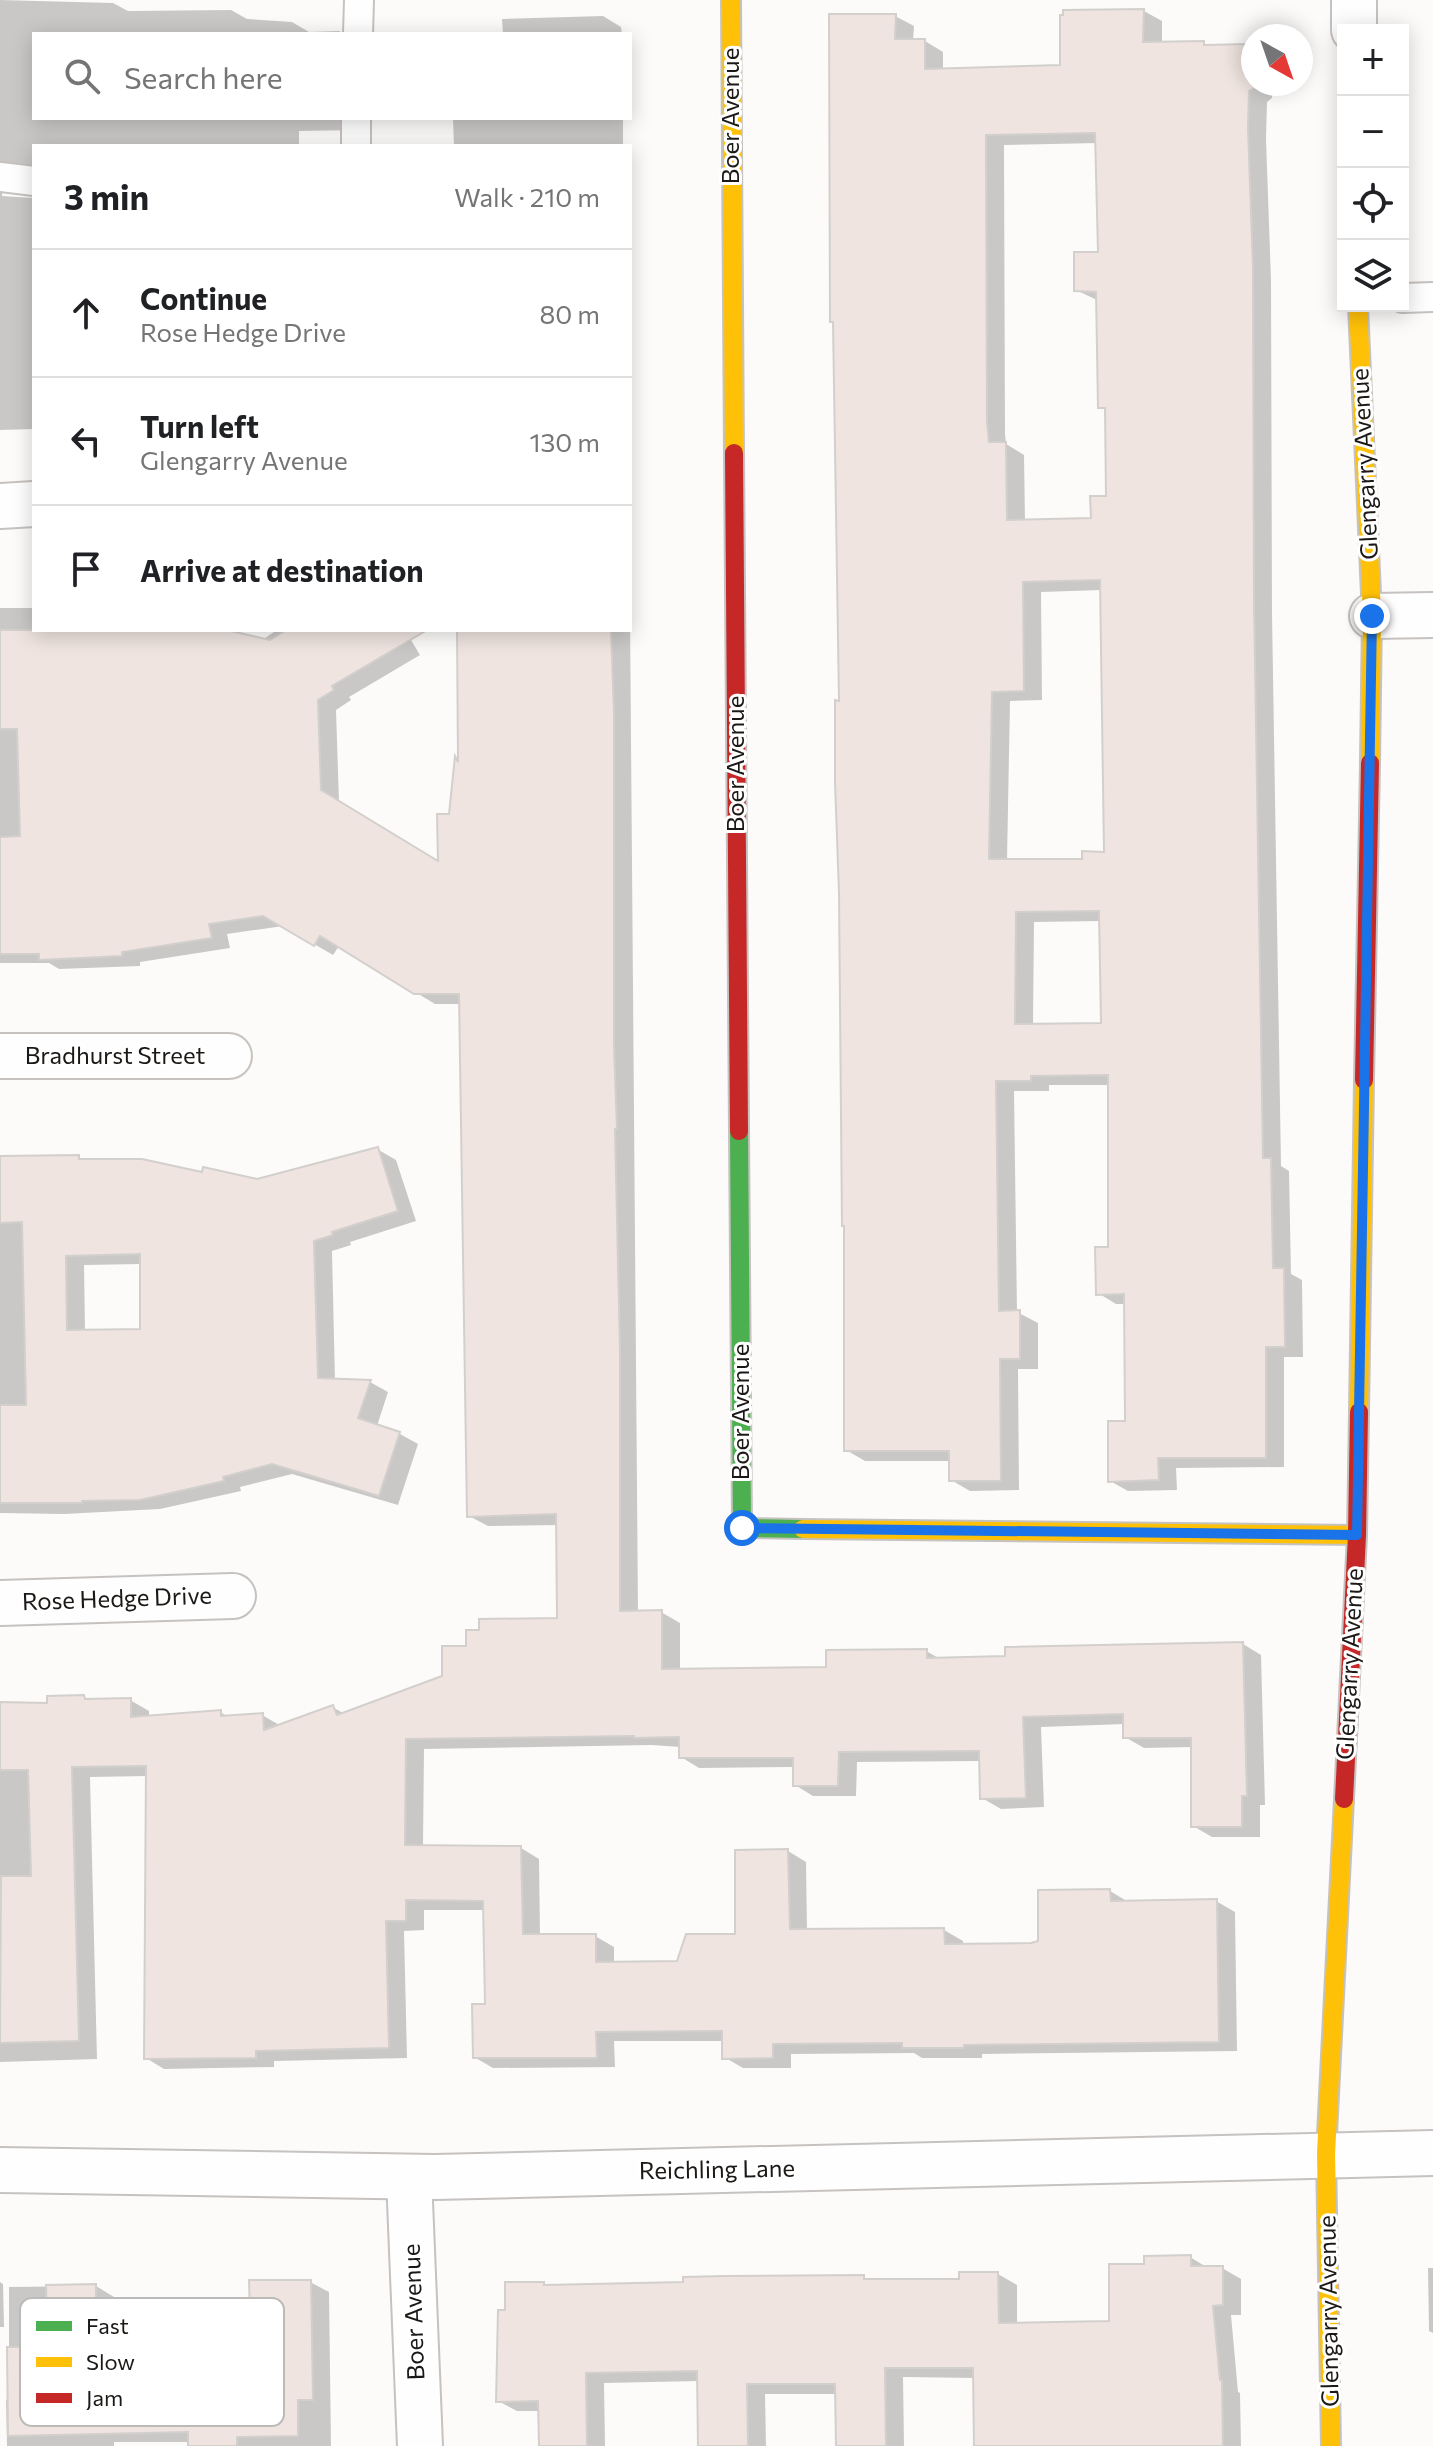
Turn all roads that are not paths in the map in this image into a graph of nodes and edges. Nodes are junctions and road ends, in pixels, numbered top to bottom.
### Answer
1 (359, 0) edge
2 (731, 0) edge
3 (1354, 0) edge
4 (1354, 24) edge
5 (358, 32) edge
6 (356, 120) edge
7 (356, 144) edge
8 (0, 177) edge
9 (32, 181) edge
10 (1433, 297) edge
11 (1409, 298) edge
12 (1358, 312) edge
13 (32, 504) edge
14 (0, 506) edge
15 (1433, 615) edge
16 (1372, 616) junction
17 (0, 1056) edge
18 (229, 1056) dead end
19 (1357, 1535) junction
20 (233, 1596) dead end
21 (0, 1603) edge
22 (1433, 2153) edge
23 (1326, 2154) junction
24 (0, 2170) edge
25 (409, 2177) junction
26 (420, 2446) edge
27 (1331, 2446) edge

1 - 5 lane
2 - 19 street, Boer Avenue
3 - 4 street
6 - 7 lane
8 - 9 lane
10 - 11 lane
12 - 16 street, Glengarry Avenue
13 - 14 street
15 - 16 street
16 - 19 street, Glengarry Avenue
17 - 18 street, Bradhurst Street
19 - 23 street, Glengarry Avenue
20 - 21 street, Rose Hedge Drive
22 - 23 street, Reichling Lane
23 - 25 street, Reichling Lane
23 - 27 street, Glengarry Avenue
24 - 25 street, Reichling Lane
25 - 26 street, Boer Avenue

